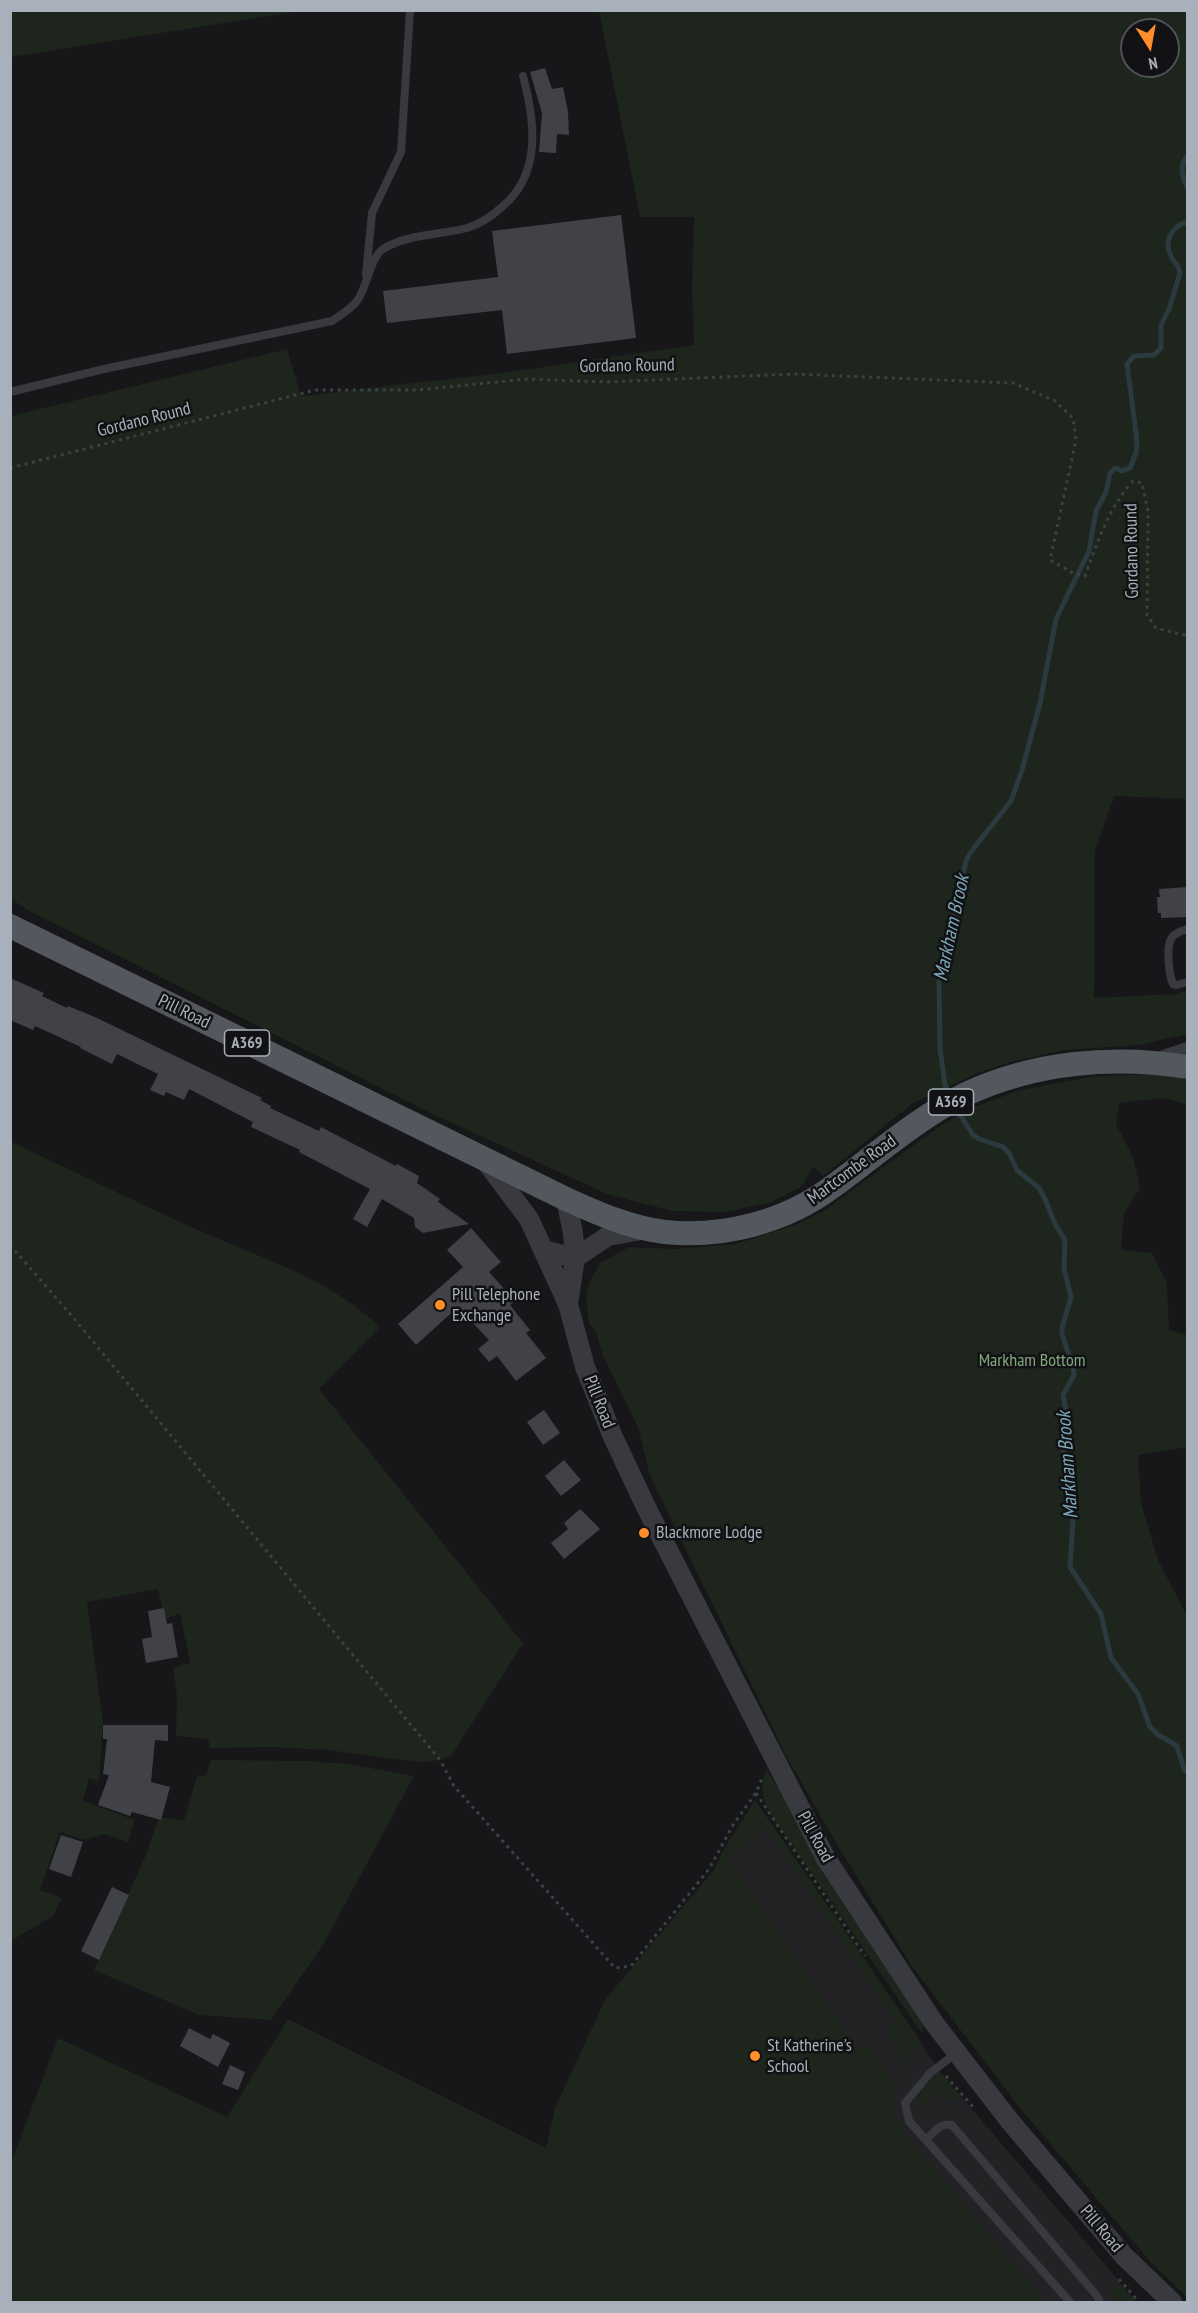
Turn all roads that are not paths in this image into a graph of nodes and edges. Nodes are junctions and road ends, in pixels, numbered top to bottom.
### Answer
1 (410, 10) edge
2 (523, 76) dead end
3 (365, 283) junction
4 (10, 392) edge
5 (10, 926) edge
6 (1188, 929) edge
7 (1188, 982) edge
8 (1188, 1049) edge
9 (1153, 1061) junction
10 (1188, 1067) edge
11 (484, 1159) junction
12 (556, 1194) junction
13 (529, 1219) junction
14 (648, 1229) junction
15 (543, 1250) junction
16 (575, 1258) junction
17 (568, 1304) junction
18 (957, 2053) junction
19 (926, 2140) junction
20 (1070, 2302) edge
21 (1100, 2302) edge
22 (1172, 2302) edge

1 - 3 lane
2 - 3 lane
3 - 4 lane
5 - 11 main road, Pill Road / A369
6 - 7 lane
8 - 9 street
9 - 10 main road, Martcombe Road / A369
9 - 14 main road, Martcombe Road / A369
11 - 12 main road, Martcombe Road / A369
11 - 13 street, Pill Road
12 - 13 street
12 - 14 main road, Martcombe Road / A369
12 - 16 street, Pill Road
13 - 15 street, Pill Road
14 - 16 street
15 - 16 street
15 - 17 street, Pill Road
16 - 17 street, Pill Road
17 - 18 street, Pill Road
18 - 19 lane
18 - 22 street, Pill Road
19 - 20 lane
19 - 21 lane

